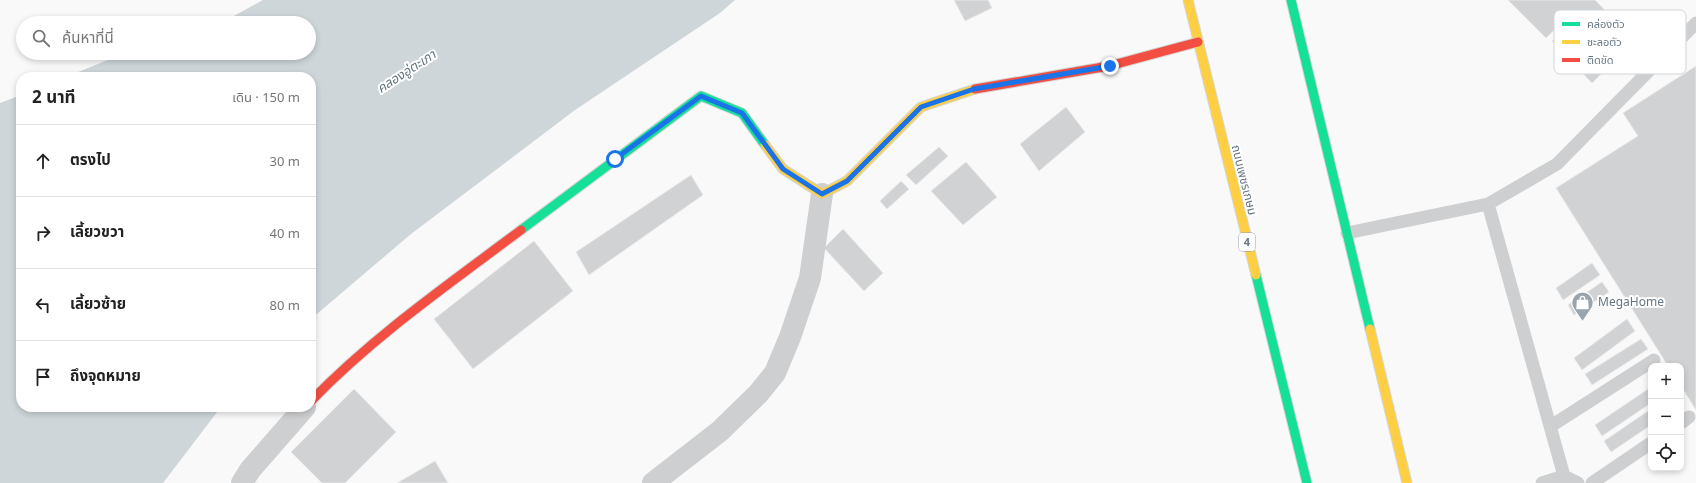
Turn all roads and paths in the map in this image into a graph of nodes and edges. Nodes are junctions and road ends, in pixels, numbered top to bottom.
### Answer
1 (1188, 0) edge
2 (1291, 0) edge
3 (1696, 23) edge
4 (1686, 33) edge
5 (1198, 42) junction
6 (1646, 74) edge
7 (822, 194) junction
8 (1488, 204) junction
9 (1347, 233) junction
10 (1654, 360) dead end
11 (316, 396) edge
12 (301, 412) edge
13 (1551, 426) junction
14 (1648, 445) edge
15 (1564, 476) junction
16 (242, 483) edge
17 (653, 483) edge
18 (1307, 483) edge
19 (1407, 483) edge
20 (1542, 483) edge
21 (1578, 483) edge
22 (1592, 483) edge

1 - 5 main road, ถนนเพชรเกษม / 4
2 - 9 main road
3 - 4 lane
5 - 7 main road
5 - 18 main road, ถนนเพชรเกษม / 4
6 - 8 lane
7 - 11 main road
7 - 17 street
8 - 9 lane
8 - 13 lane
9 - 19 main road
10 - 13 lane
12 - 16 street
13 - 15 lane
14 - 22 lane
15 - 20 lane
15 - 21 lane

